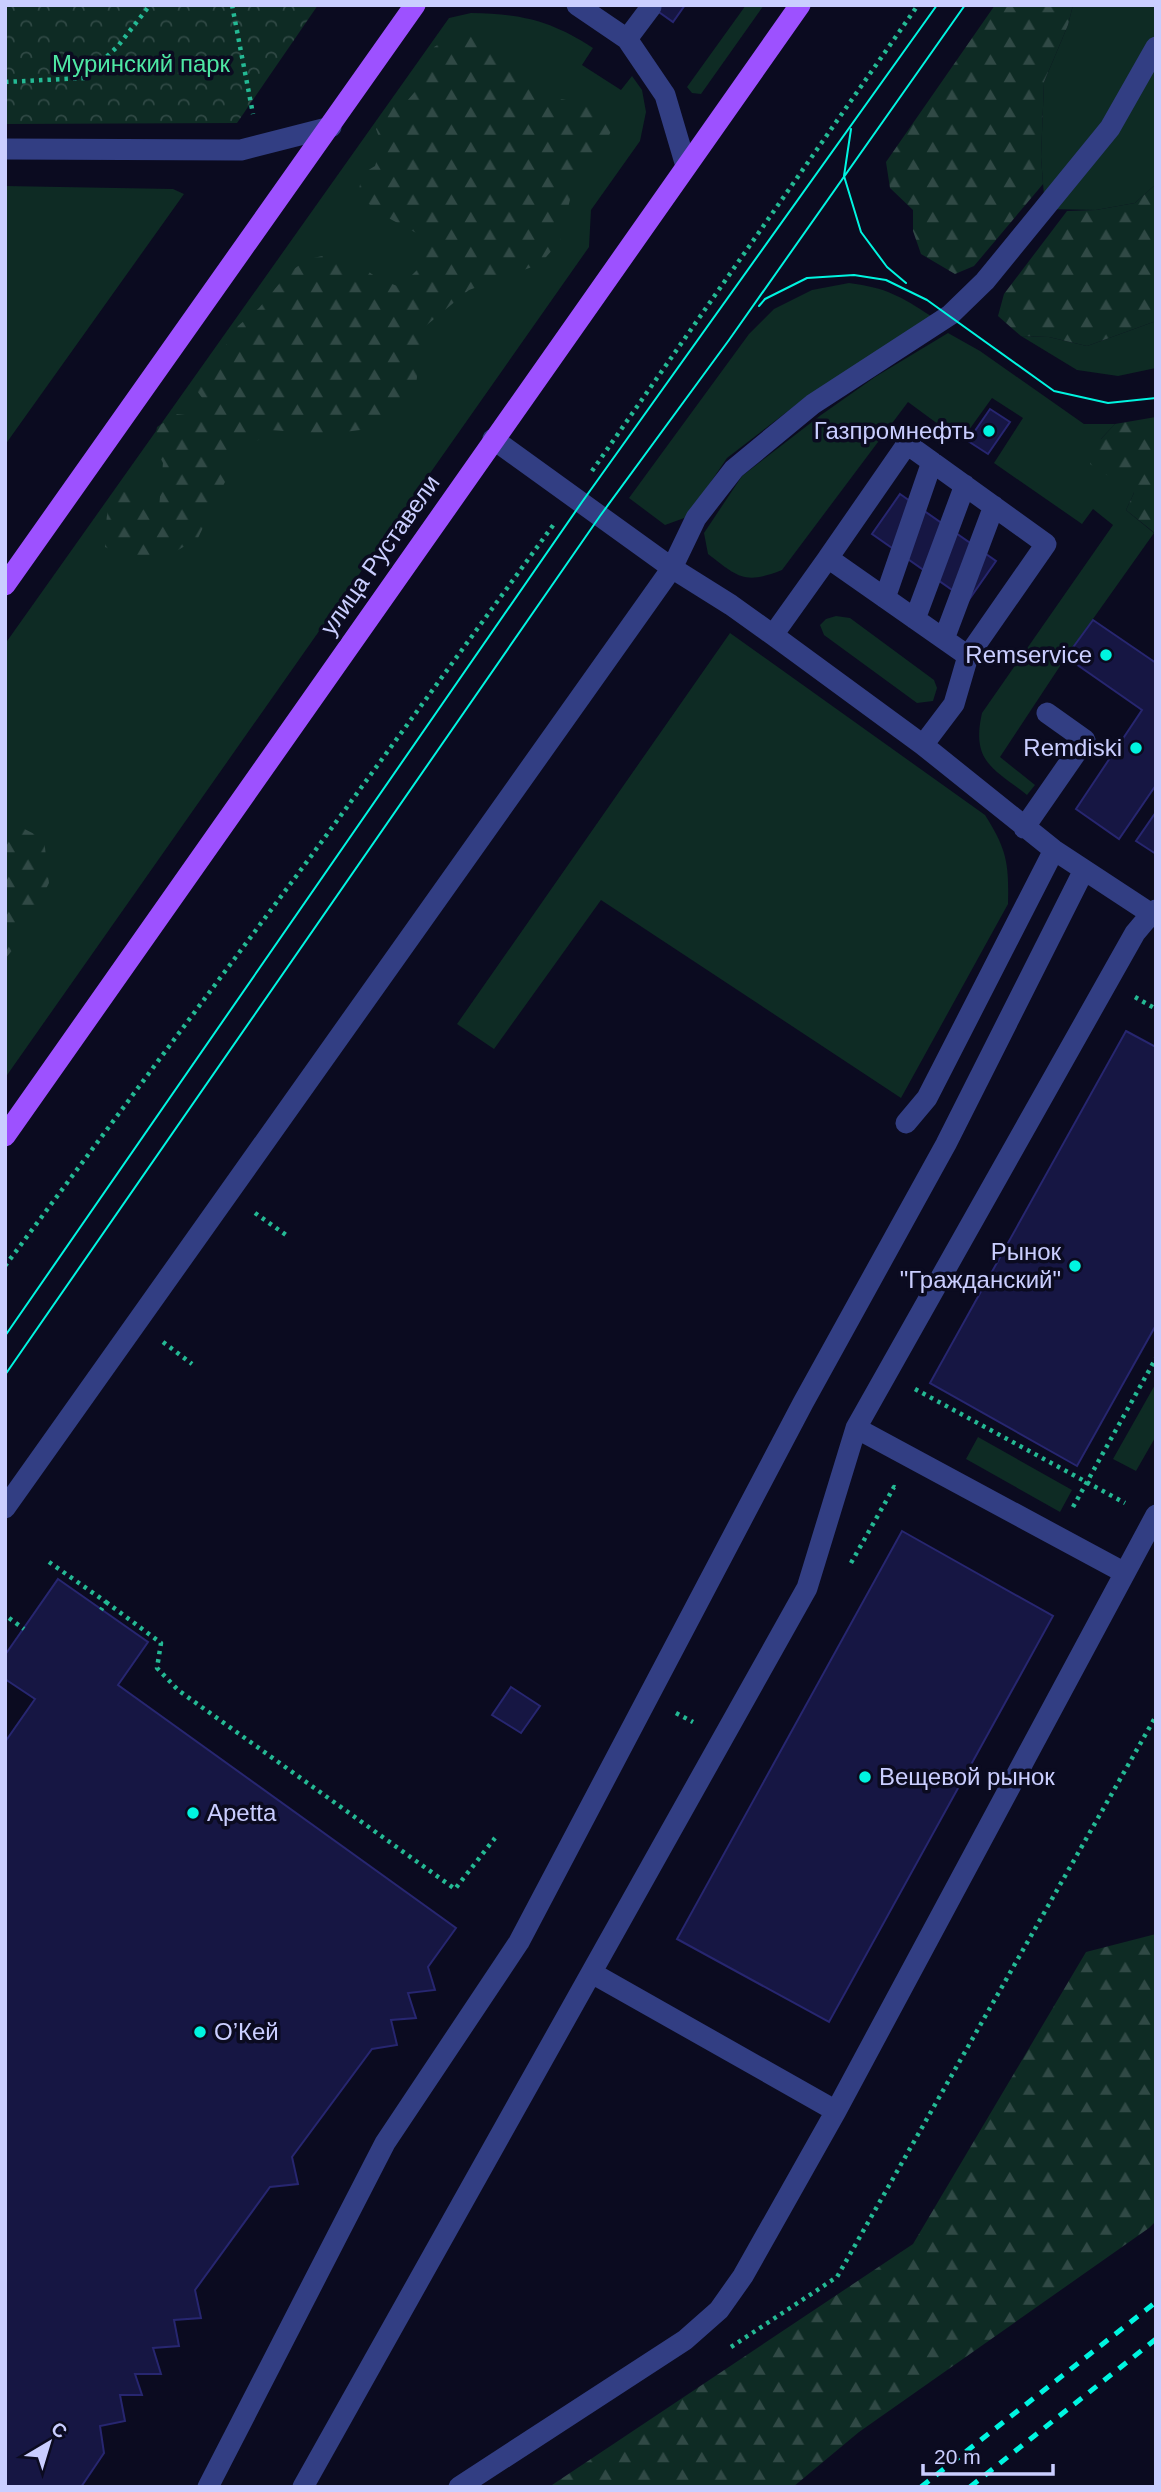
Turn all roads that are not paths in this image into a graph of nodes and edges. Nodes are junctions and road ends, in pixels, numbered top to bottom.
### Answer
1 (415, 5) edge
2 (578, 5) edge
3 (800, 5) edge
4 (651, 7) edge
5 (627, 39) junction
6 (1156, 47) edge
7 (331, 127) junction
8 (5, 149) edge
9 (686, 166) junction
10 (493, 439) junction
11 (932, 462) junction
12 (965, 485) junction
13 (994, 506) junction
14 (828, 558) junction
15 (672, 568) junction
16 (5, 585) edge
17 (885, 598) junction
18 (915, 619) junction
19 (773, 635) junction
20 (944, 639) junction
21 (968, 656) junction
22 (1047, 713) dead end
23 (923, 745) junction
24 (1024, 828) junction
25 (1054, 850) junction
26 (1084, 870) junction
27 (1154, 914) edge
28 (906, 1124) dead end
29 (5, 1136) edge
30 (856, 1428) junction
31 (5, 1508) edge
32 (1155, 1517) edge
33 (1125, 1573) junction
34 (592, 1973) junction
35 (836, 2110) junction
36 (208, 2487) edge
37 (303, 2487) edge
38 (458, 2487) edge

1 - 7 main road
2 - 5 street
3 - 9 main road, улица Руставели
4 - 5 street
5 - 9 street
6 - 15 street
7 - 8 street
7 - 16 main road
9 - 10 main road, улица Руставели
10 - 15 street
10 - 29 main road, улица Руставели
11 - 12 street
11 - 14 street
11 - 17 street
12 - 13 street
12 - 18 street
13 - 20 street
13 - 21 street
14 - 17 street
14 - 19 street
15 - 19 street
15 - 31 street
17 - 18 street
18 - 20 street
19 - 23 street
20 - 21 street
21 - 23 street
22 - 24 street
23 - 24 street
24 - 25 street
25 - 26 street
25 - 28 street
26 - 27 street
26 - 36 street
27 - 30 street
30 - 33 street
30 - 34 street
32 - 33 street
33 - 35 street
34 - 35 street
34 - 37 street
35 - 38 street

